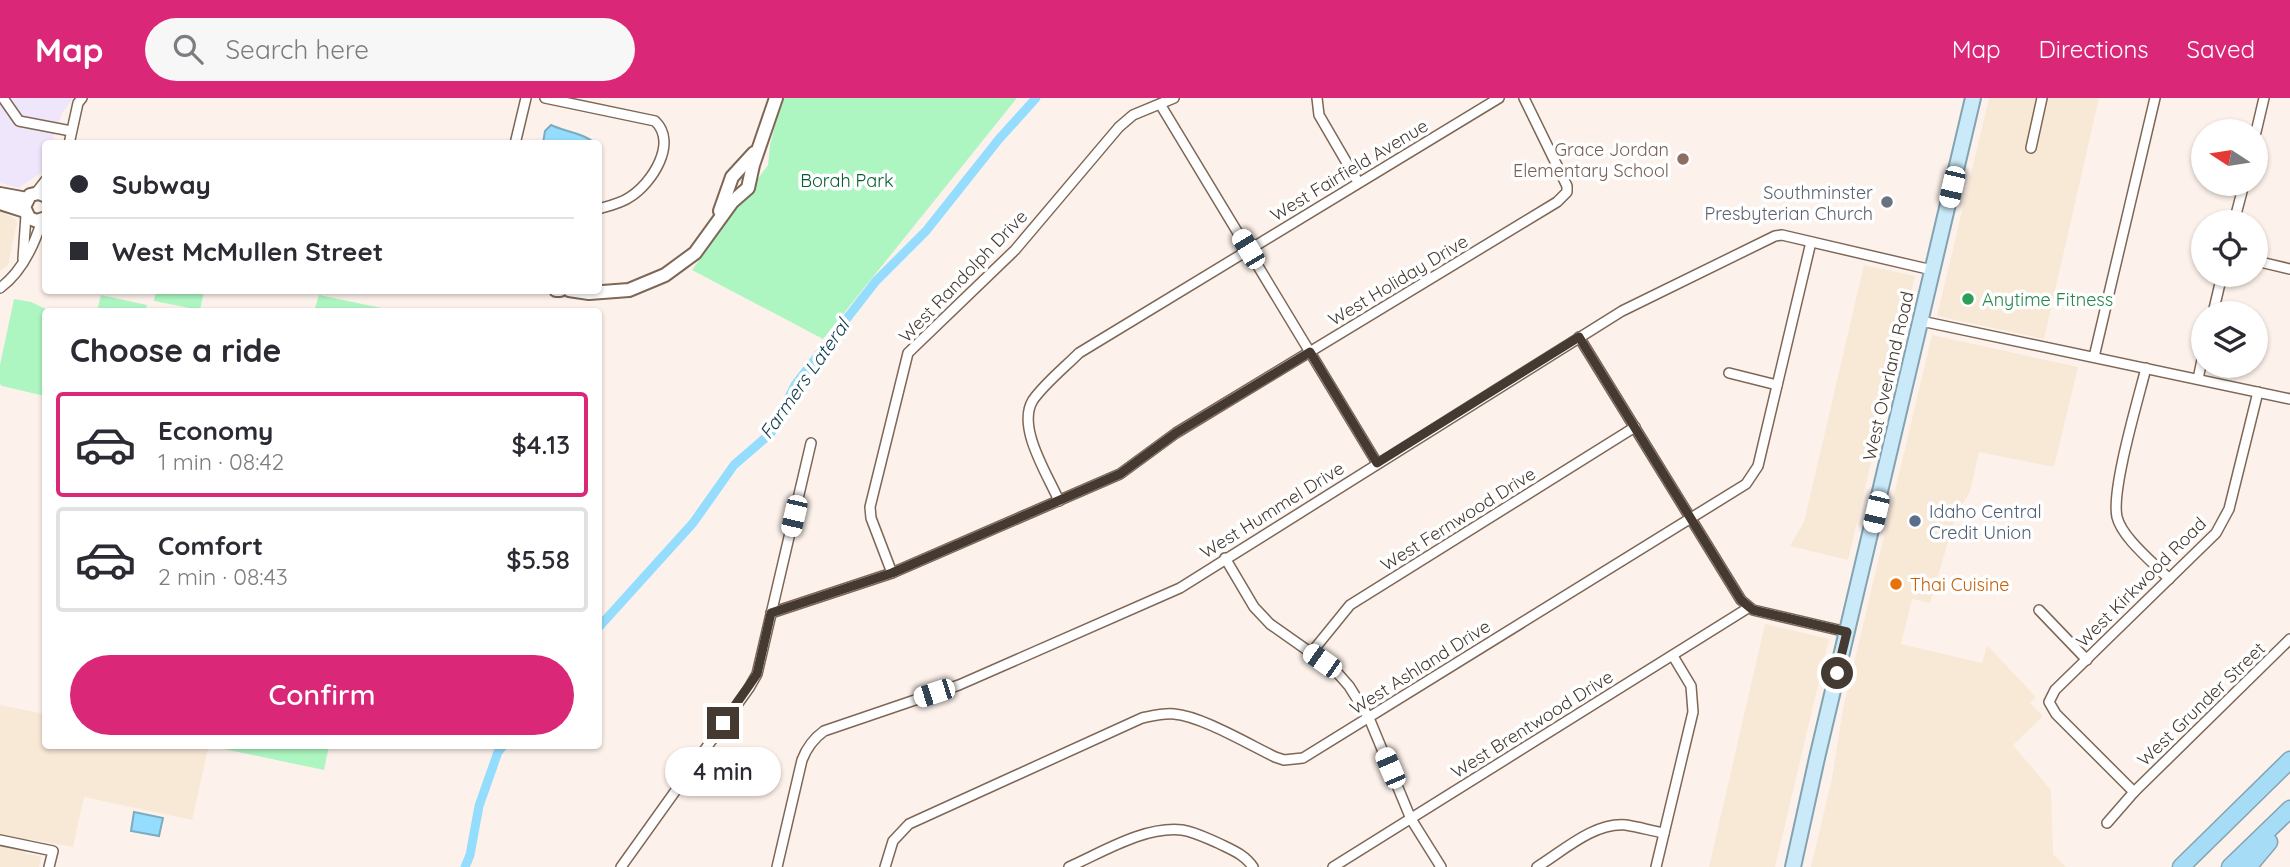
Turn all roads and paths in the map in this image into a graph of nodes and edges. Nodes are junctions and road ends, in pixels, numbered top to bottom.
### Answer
1 (3, 98) edge
2 (82, 98) edge
3 (526, 98) edge
4 (545, 98) edge
5 (776, 98) edge
6 (1174, 98) edge
7 (1317, 98) edge
8 (1499, 98) edge
9 (1524, 98) edge
10 (1973, 98) edge
11 (2042, 98) edge
12 (2155, 98) edge
13 (2264, 98) edge
14 (1160, 104) junction
15 (2259, 119) edge
16 (69, 139) edge
17 (516, 140) edge
18 (761, 143) junction
19 (2031, 148) dead end
20 (1358, 182) junction
21 (42, 187) edge
22 (0, 194) edge
23 (0, 203) edge
24 (32, 203) edge
25 (602, 208) edge
26 (42, 219) edge
27 (42, 224) edge
28 (711, 230) junction
29 (1811, 242) junction
30 (1248, 249) junction
31 (23, 261) junction
32 (2268, 264) edge
33 (2290, 269) edge
34 (1933, 270) junction
35 (0, 288) edge
36 (602, 293) edge
37 (1921, 321) junction
38 (1579, 337) junction
39 (1310, 352) junction
40 (2094, 357) junction
41 (2146, 368) junction
42 (1729, 373) dead end
43 (2198, 379) joint
44 (1777, 385) junction
45 (2258, 392) junction
46 (2290, 399) edge
47 (1635, 427) junction
48 (811, 443) dead end
49 (1377, 463) junction
50 (1059, 501) junction
51 (1689, 518) junction
52 (1225, 558) junction
53 (892, 573) junction
54 (2169, 579) junction
55 (1748, 608) junction
56 (2039, 610) dead end
57 (771, 613) junction
58 (1847, 632) junction
59 (2290, 639) edge
60 (1311, 653) junction
61 (1673, 656) junction
62 (2087, 660) junction
63 (1368, 718) junction
64 (2290, 760) edge
65 (2134, 792) junction
66 (2290, 809) edge
67 (2290, 817) edge
68 (1411, 819) junction
69 (2107, 823) dead end
70 (1664, 834) junction
71 (0, 840) edge
72 (49, 867) edge
73 (621, 867) edge
74 (777, 867) edge
75 (885, 867) edge
76 (1069, 867) edge
77 (1253, 867) edge
78 (1333, 867) edge
79 (1441, 867) edge
80 (1537, 867) edge
81 (1656, 867) edge
82 (1793, 867) edge
83 (2181, 867) edge
84 (2230, 867) edge
85 (2248, 867) edge

1 - 16 street
2 - 16 street
3 - 17 street
4 - 25 street
5 - 18 street
6 - 14 street, West Randolph Drive
7 - 20 street
8 - 20 street, West Fairfield Avenue
9 - 39 street, West Holiday Drive
10 - 34 main road, West Overland Road
11 - 19 street
12 - 40 street
13 - 15 street
14 - 30 street
14 - 53 street, West Randolph Drive
18 - 28 street
18 - 28 street
20 - 30 street, West Fairfield Avenue
21 - 24 street
22 - 24 street
23 - 24 street
24 - 26 street
24 - 31 street
27 - 31 street
28 - 36 street
29 - 34 street, West Hummel Drive
29 - 38 street, West Hummel Drive
29 - 44 street, West Ashland Drive
30 - 39 street
30 - 50 street, West Fairfield Avenue
31 - 35 street
32 - 33 street
34 - 37 main road, West Overland Road
37 - 40 street
37 - 58 main road, West Overland Road
38 - 47 street
38 - 49 street, West Hummel Drive
39 - 49 street
39 - 50 street, West Holiday Drive
40 - 41 street
41 - 43 street
41 - 54 street
42 - 44 street
43 - 45 street
44 - 51 street, West Ashland Drive
45 - 46 street
45 - 54 street, West Kirkwood Road
47 - 51 street
47 - 60 street, West Fernwood Drive
48 - 57 street
49 - 52 street, West Hummel Drive
50 - 53 street, West Holiday Drive
51 - 55 street
51 - 63 street, West Ashland Drive
52 - 60 street
52 - 74 street, West Hummel Drive
53 - 57 street, West Holiday Drive
54 - 62 street, West Kirkwood Road
55 - 58 street
55 - 61 street, West Brentwood Drive
56 - 62 street
57 - 73 street
58 - 82 main road, West Overland Road
59 - 65 street, West Grunder Street
60 - 63 street
61 - 68 street, West Brentwood Drive
61 - 70 street
62 - 65 street, West Kirkwood Road
63 - 68 street
63 - 75 street, West Ashland Drive
64 - 83 highway
65 - 69 street, West Grunder Street
66 - 84 highway
67 - 85 highway
68 - 78 street, West Brentwood Drive
68 - 79 street
70 - 80 street
70 - 81 street
71 - 72 street
76 - 77 street

